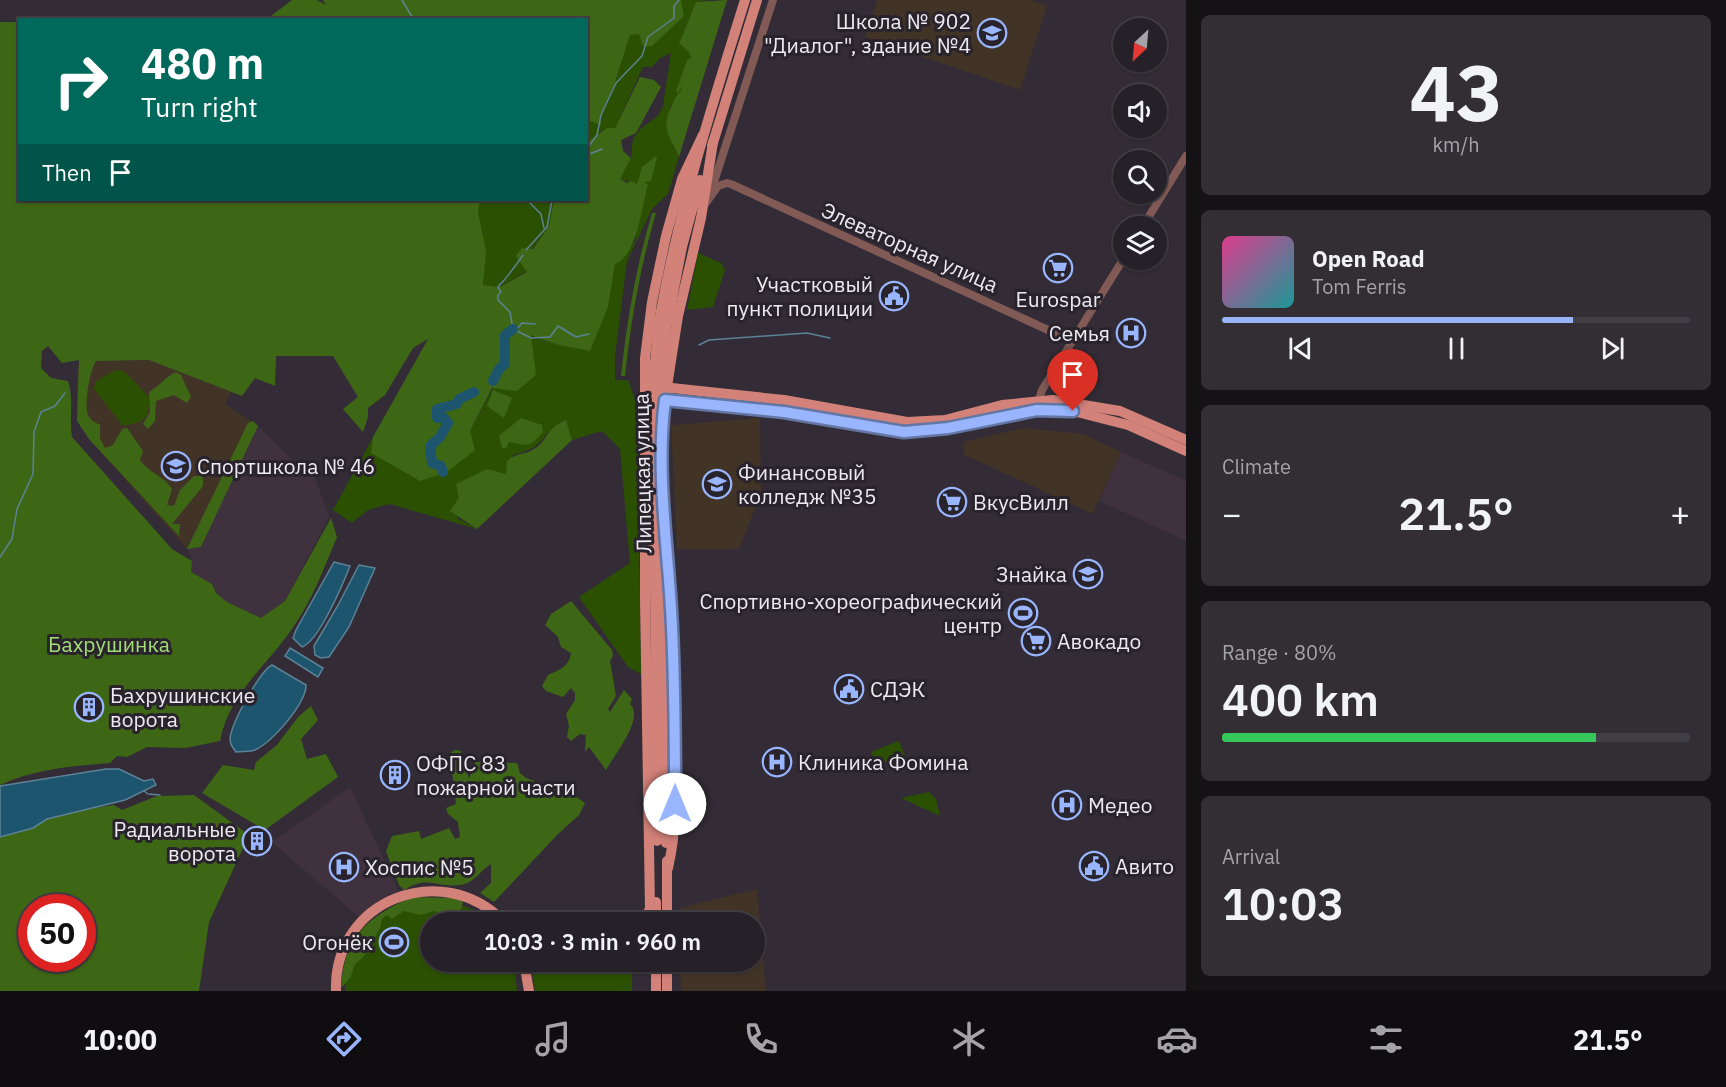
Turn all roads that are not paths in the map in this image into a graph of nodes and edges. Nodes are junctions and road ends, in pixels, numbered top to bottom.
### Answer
1 (745, 0) edge
2 (757, 0) edge
3 (772, 0) edge
4 (702, 135) junction
5 (713, 142) junction
6 (1186, 156) edge
7 (722, 160) junction
8 (733, 185) junction
9 (710, 194) junction
10 (1149, 216) edge
11 (701, 218) junction
12 (1116, 270) edge
13 (662, 328) junction
14 (1072, 341) junction
15 (646, 343) junction
16 (673, 349) junction
17 (644, 384) junction
18 (667, 388) junction
19 (644, 398) junction
20 (665, 400) junction
21 (1037, 405) junction
22 (1186, 440) edge
23 (1186, 452) edge
24 (658, 583) junction
25 (650, 833) junction
26 (656, 869) junction
27 (667, 909) joint
28 (492, 912) edge
29 (651, 912) edge
30 (653, 912) edge
31 (662, 912) edge
32 (526, 972) edge
33 (656, 972) edge
34 (667, 972) edge
35 (336, 991) edge
36 (529, 991) edge
37 (656, 991) edge
38 (667, 991) edge

1 - 4 main road, Липецкая улица
2 - 5 main road, Липецкая улица
3 - 7 street
4 - 13 main road, Липецкая улица
4 - 15 main road
5 - 11 main road
5 - 13 main road, Липецкая улица
6 - 10 street
7 - 8 street
7 - 9 street
8 - 9 street
8 - 14 street, Элеваторная улица
9 - 11 street
11 - 16 main road
12 - 14 street
13 - 24 main road, Липецкая улица, bridge
14 - 21 street
15 - 16 street
15 - 17 main road
16 - 18 main road
17 - 18 main road
17 - 19 main road
18 - 20 main road
18 - 21 main road
19 - 20 main road
19 - 24 main road
20 - 21 main road
20 - 24 main road
21 - 22 main road
21 - 23 main road
24 - 25 main road
24 - 26 main road, Липецкая улица
24 - 27 main road, Липецкая улица
25 - 26 main road
25 - 29 main road
26 - 30 main road, Липецкая улица
27 - 31 main road
28 - 35 main road
32 - 36 main road
33 - 37 main road
34 - 38 main road

